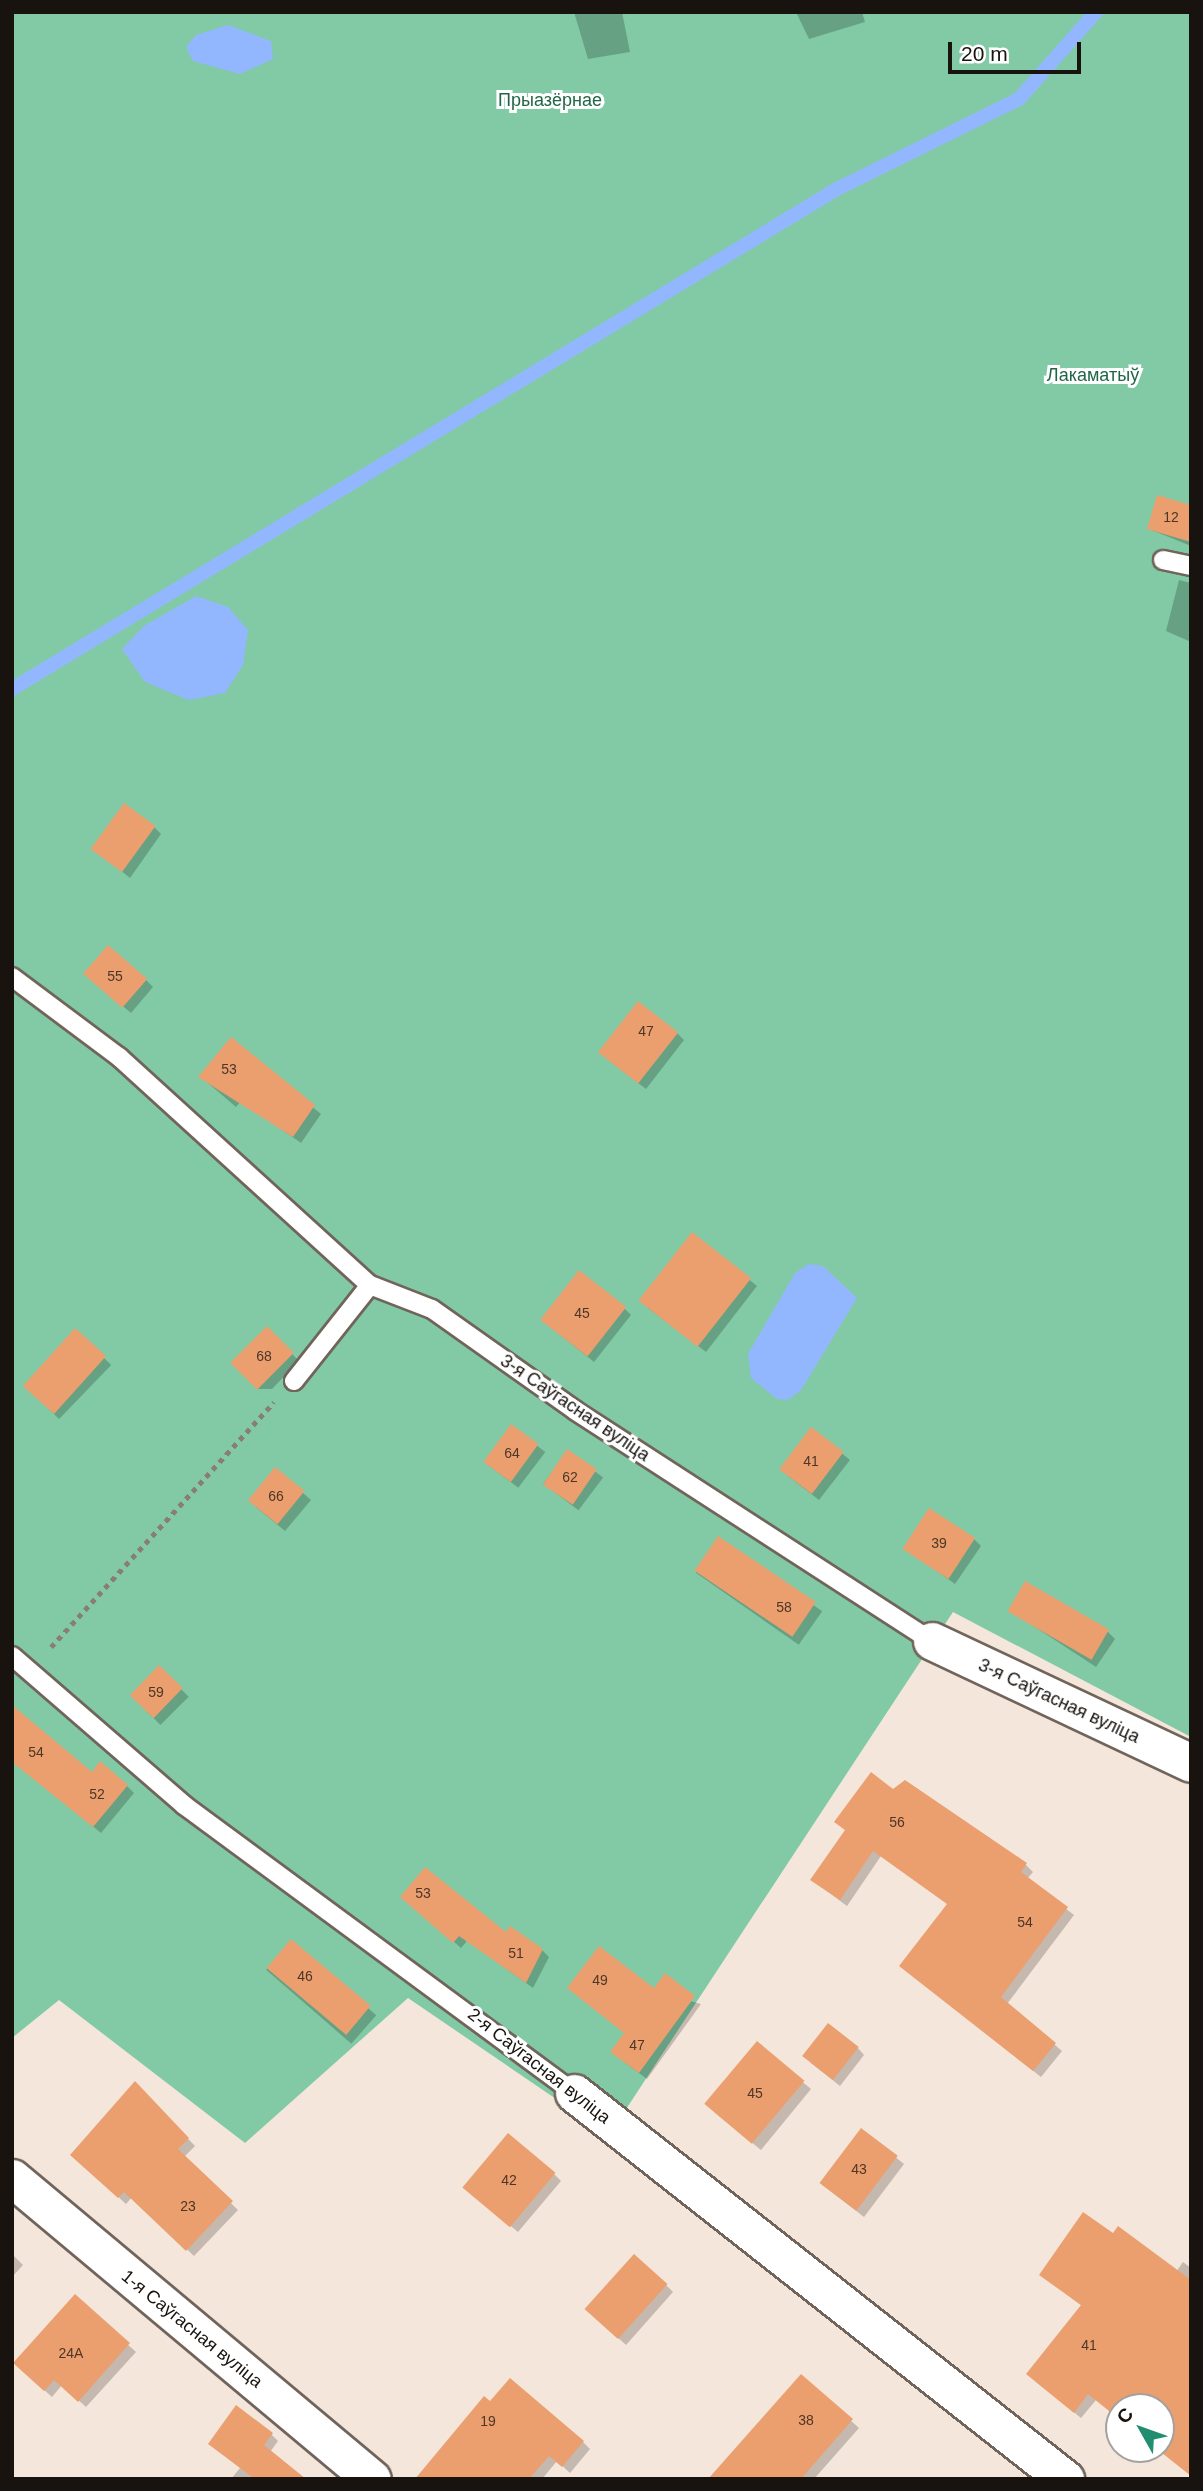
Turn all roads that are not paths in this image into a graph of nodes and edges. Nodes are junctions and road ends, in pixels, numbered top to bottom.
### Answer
1 (1163, 559) dead end
2 (1191, 566) edge
3 (12, 977) edge
4 (370, 1285) junction
5 (294, 1381) road end
6 (932, 1640) joint
7 (12, 1656) edge
8 (1191, 1763) edge
9 (574, 2092) joint
10 (12, 2178) edge
11 (372, 2479) edge
12 (1065, 2479) edge

1 - 2 lane
3 - 4 lane, 3-я Саўгасная вуліца
4 - 5 lane
4 - 6 lane, 3-я Саўгасная вуліца
6 - 8 street, 3-я Саўгасная вуліца
7 - 9 lane, 2-я Саўгасная вуліца
9 - 12 street, 2-я Саўгасная вуліца
10 - 11 street, 1-я Саўгасная вуліца

